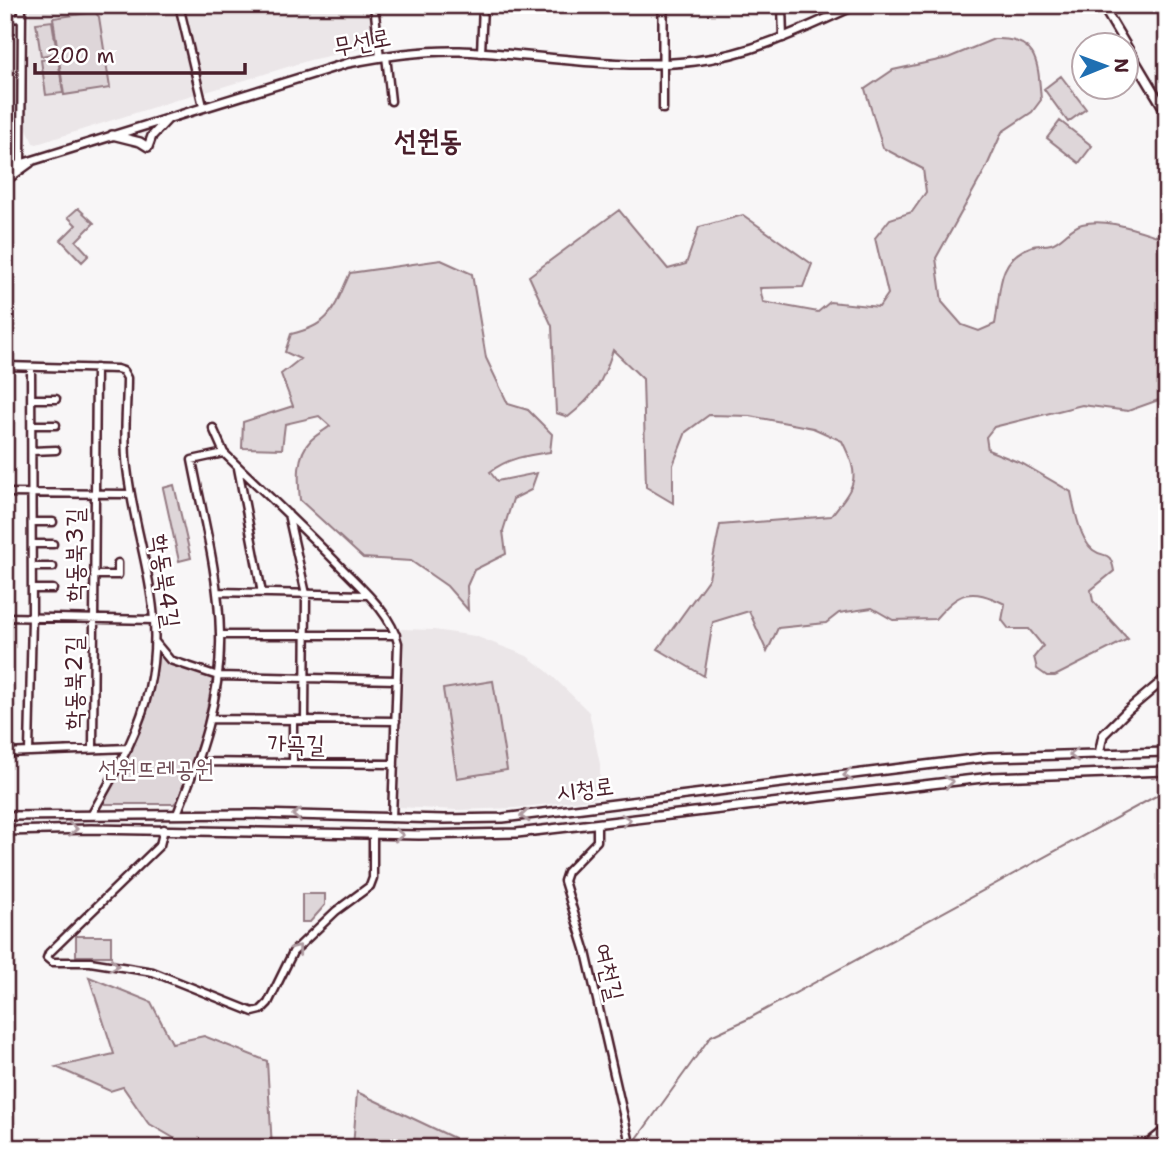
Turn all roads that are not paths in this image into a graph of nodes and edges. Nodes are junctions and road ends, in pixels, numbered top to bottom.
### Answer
1 (22, 5) edge
2 (179, 5) edge
3 (374, 5) edge
4 (483, 5) edge
5 (663, 5) edge
6 (782, 5) edge
7 (856, 5) edge
8 (1102, 5) edge
9 (22, 18) junction
10 (5, 19) edge
11 (783, 38) junction
12 (481, 52) junction
13 (383, 56) junction
14 (663, 64) junction
15 (391, 102) dead end
16 (203, 106) junction
17 (663, 109) dead end
18 (1167, 114) edge
19 (170, 117) junction
20 (112, 135) junction
21 (36, 159) junction
22 (21, 164) junction
23 (5, 169) edge
24 (5, 181) edge
25 (5, 366) edge
26 (32, 367) junction
27 (96, 368) junction
28 (32, 399) junction
29 (56, 399) dead end
30 (32, 425) junction
31 (56, 425) dead end
32 (213, 428) dead end
33 (56, 450) dead end
34 (32, 451) junction
35 (223, 453) junction
36 (237, 467) junction
37 (5, 493) edge
38 (33, 493) junction
39 (94, 493) junction
40 (131, 494) junction
41 (287, 512) junction
42 (33, 522) junction
43 (53, 522) dead end
44 (32, 544) junction
45 (53, 544) dead end
46 (118, 563) dead end
47 (32, 567) junction
48 (53, 567) dead end
49 (94, 575) junction
50 (32, 589) junction
51 (54, 589) dead end
52 (217, 592) junction
53 (262, 593) junction
54 (306, 594) junction
55 (368, 595) junction
56 (5, 617) edge
57 (32, 617) junction
58 (94, 618) junction
59 (155, 620) junction
60 (220, 635) junction
61 (307, 635) junction
62 (396, 635) junction
63 (155, 641) junction
64 (218, 676) junction
65 (1167, 677) edge
66 (305, 678) junction
67 (397, 680) junction
68 (210, 719) junction
69 (293, 720) junction
70 (305, 720) junction
71 (396, 721) junction
72 (128, 748) junction
73 (93, 749) junction
74 (29, 752) junction
75 (1167, 752) edge
76 (5, 753) edge
77 (1099, 754) junction
78 (198, 762) junction
79 (293, 763) junction
80 (394, 764) junction
81 (1167, 771) edge
82 (594, 808) junction
83 (92, 814) junction
84 (177, 814) junction
85 (257, 814) junction
86 (5, 816) edge
87 (392, 818) junction
88 (597, 824) junction
89 (164, 829) junction
90 (5, 831) edge
91 (258, 831) junction
92 (373, 834) junction
93 (1167, 1128) edge
94 (630, 1145) edge
95 (1142, 1148) edge

1 - 9 street
2 - 16 street
3 - 13 street
4 - 12 street
5 - 14 street
6 - 11 street
7 - 11 street, 무선로
8 - 18 street
9 - 10 street
9 - 22 street
11 - 14 street, 무선로
12 - 13 street, 무선로
12 - 14 street, 무선로
13 - 15 street
13 - 16 street, 무선로
14 - 17 street
16 - 19 street, 무선로
19 - 20 street, 무선로
19 - 20 street
20 - 21 street, 무선로
21 - 22 street, 무선로
21 - 24 street
22 - 23 street, 무선로
25 - 26 street, 학동북4길
26 - 27 street, 학동북4길
26 - 28 street
27 - 39 street
27 - 40 street, 학동북4길
28 - 29 street
28 - 30 street
30 - 31 street
30 - 34 street
32 - 35 street
33 - 34 street
34 - 38 street
35 - 36 street
35 - 52 street
36 - 41 street
36 - 53 street
37 - 38 street, 학동북3길
38 - 39 street, 학동북3길
38 - 42 street, 학동북3길
39 - 40 street, 학동북3길
39 - 49 street, 학동북3길
40 - 59 street, 학동북4길
41 - 54 street
41 - 55 street
42 - 43 street
42 - 44 street, 학동북3길
44 - 45 street
44 - 47 street, 학동북3길
46 - 49 street
47 - 48 street
47 - 50 street, 학동북3길
49 - 58 street, 학동북3길
50 - 51 street
50 - 57 street, 학동북3길
52 - 53 street
52 - 60 street
53 - 54 street
54 - 55 street
54 - 61 street
55 - 62 street
56 - 57 street, 학동북2길
57 - 58 street, 학동북2길
57 - 74 street, 학동북2길
58 - 59 street, 학동북2길
58 - 73 street, 학동북2길
59 - 63 street, 학동북4길
60 - 61 street
60 - 64 street
61 - 62 street
61 - 66 street
62 - 67 street
63 - 64 street
63 - 72 street, 학동북4길
64 - 66 street
64 - 68 street
65 - 77 street
66 - 67 street
66 - 70 street
67 - 71 street
68 - 69 street, 가곡길
68 - 78 street
69 - 70 street, 가곡길
69 - 79 street
70 - 71 street, 가곡길
71 - 80 street
72 - 73 street
72 - 83 street, 학동북4길
73 - 74 street
74 - 76 street
75 - 77 street, 시청로
77 -> 82 street, 시청로
78 - 79 street, 가곡길
78 - 84 street
79 - 80 street, 가곡길
80 - 87 street
88 -> 81 street, 시청로
82 -> 87 street, 시청로
82 - 88 street
83 - 84 street, 시청로
83 - 86 street, 시청로
84 - 85 street, 시청로
87 -> 85 street, 시청로
85 - 91 street
92 -> 88 street, 시청로
88 - 94 street, 여천길
90 -> 89 street, 시청로
89 - 91 street, 시청로
89 -> 92 street
91 - 92 street, 시청로
93 - 95 street

